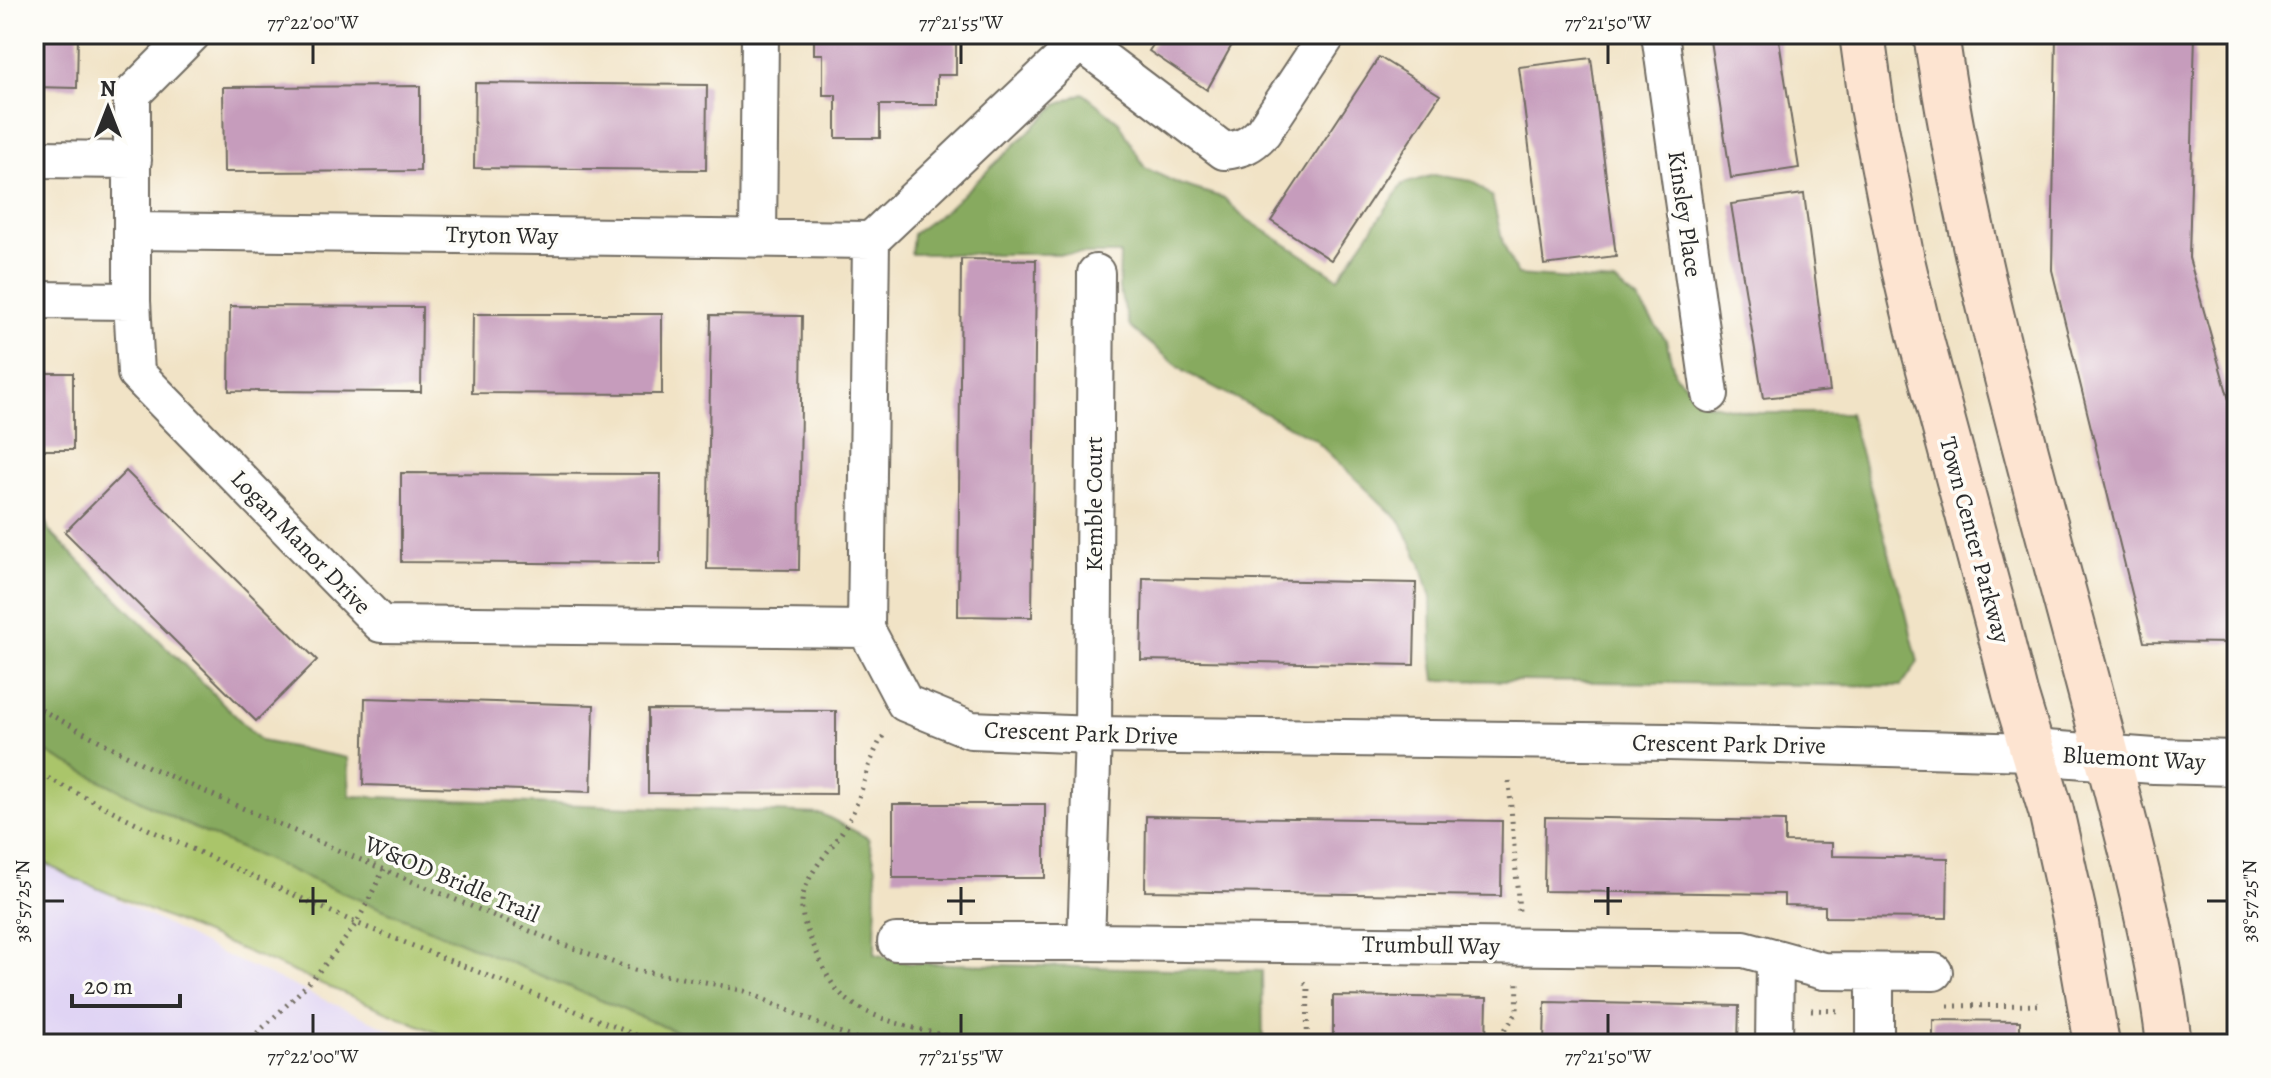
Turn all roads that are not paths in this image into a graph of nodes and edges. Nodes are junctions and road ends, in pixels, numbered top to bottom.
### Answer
1 (192, 34) edge
2 (760, 34) edge
3 (1328, 34) edge
4 (1660, 34) edge
5 (1862, 34) edge
6 (1936, 34) edge
7 (1082, 38) edge
8 (34, 159) edge
9 (133, 160) junction
10 (132, 231) junction
11 (758, 239) junction
12 (871, 240) junction
13 (1096, 273) dead end
14 (34, 300) edge
15 (132, 301) junction
16 (1710, 394) dead end
17 (866, 629) junction
18 (1093, 735) junction
19 (2032, 752) junction
20 (2107, 758) junction
21 (2237, 763) edge
22 (896, 942) dead end
23 (1086, 942) junction
24 (1775, 958) junction
25 (1875, 972) junction
26 (1938, 989) road end
27 (1774, 1044) edge
28 (1875, 1044) edge
29 (2097, 1044) edge
30 (2169, 1044) edge

1 - 9 street, Logan Manor Drive
2 - 11 street
3 - 7 street
4 - 16 street, Kinsley Place
5 - 19 main road, Town Center Parkway
6 - 20 main road
7 - 12 street
8 - 9 street
9 - 10 street, Logan Manor Drive
10 - 11 street, Tryton Way
10 - 15 street, Logan Manor Drive
11 - 12 street, Tryton Way
12 - 17 street, Crescent Park Drive
13 - 18 street, Kemble Court
14 - 15 street
15 - 17 street, Logan Manor Drive
17 - 18 street, Crescent Park Drive
18 - 19 street, Crescent Park Drive
18 - 23 street
19 - 20 street, Bluemont Way
19 - 29 main road, Town Center Parkway
20 - 21 street, Bluemont Way
20 - 30 main road
22 - 23 street, Trumbull Way
23 - 24 street, Trumbull Way
24 - 25 street, Trumbull Way
24 - 27 street
25 - 26 street, Trumbull Way
25 - 28 street

